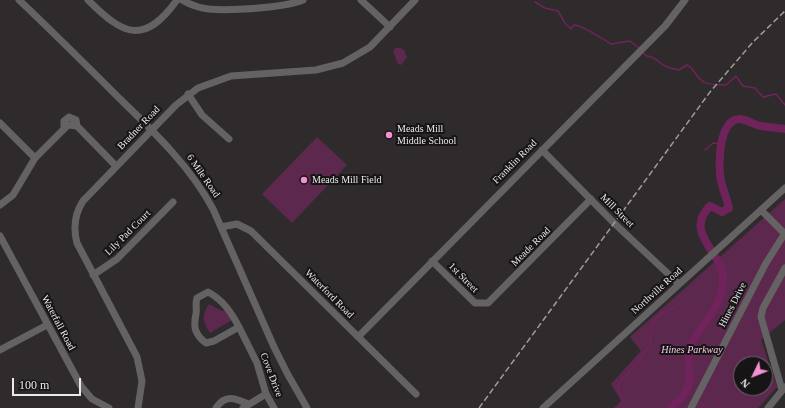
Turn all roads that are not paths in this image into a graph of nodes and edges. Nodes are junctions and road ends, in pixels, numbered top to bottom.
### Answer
1 (19, 0) edge
2 (88, 0) edge
3 (177, 0) edge
4 (182, 0) edge
5 (303, 0) edge
6 (361, 0) edge
7 (415, 0) edge
8 (685, 0) edge
9 (254, 4) edge
10 (390, 27) junction
11 (188, 94) junction
12 (0, 123) edge
13 (151, 130) junction
14 (229, 139) dead end
15 (542, 150) junction
16 (36, 158) junction
17 (116, 166) junction
18 (785, 188) edge
19 (591, 199) junction
20 (173, 202) dead end
21 (0, 205) edge
22 (761, 210) junction
23 (221, 227) junction
24 (785, 234) edge
25 (0, 236) edge
26 (432, 261) junction
27 (785, 268) edge
28 (93, 275) junction
29 (679, 284) junction
30 (482, 305) joint
31 (47, 325) junction
32 (239, 327) junction
33 (358, 337) junction
34 (0, 350) edge
35 (784, 388) edge
36 (266, 394) junction
37 (416, 394) dead end
38 (246, 406) edge
39 (305, 407) edge
40 (109, 408) edge
41 (138, 408) edge
42 (216, 408) edge
43 (274, 408) edge
44 (543, 408) edge
45 (691, 408) edge
46 (768, 408) edge

1 - 13 street, 6 Mile Road
2 - 3 street
4 - 9 street
5 - 9 street
6 - 10 street
7 - 10 street, Bradner Road
8 - 15 street, Franklin Road
10 - 11 street, Bradner Road
11 - 13 street, Bradner Road
11 - 14 street
12 - 16 street
13 - 17 street, Bradner Road
13 - 23 street, 6 Mile Road
15 - 19 street, Mill Street
15 - 26 street, Franklin Road
16 - 17 street
16 - 21 street
17 - 28 street, Bradner Road
18 - 22 street, Northville Road
19 - 29 street, Mill Street
19 - 30 street, Meade Road
20 - 28 street, Lily Pad Court
22 - 24 street
22 - 29 street, Northville Road
23 - 33 street, Waterford Road
23 - 39 street, 6 Mile Road
24 - 45 street, Hines Drive
25 - 31 street, Waterfall Road
26 - 30 street, 1st Street
26 - 33 street, Franklin Road
27 - 35 street
28 - 41 street, Bradner Road
29 - 44 street, Northville Road
31 - 34 street
31 - 40 street, Waterfall Road
32 - 32 street, Cove Drive
32 - 36 street, Cove Drive
33 - 37 street, Waterford Road
35 - 46 street
36 - 38 street
36 - 43 street, Cove Drive
38 - 42 street

